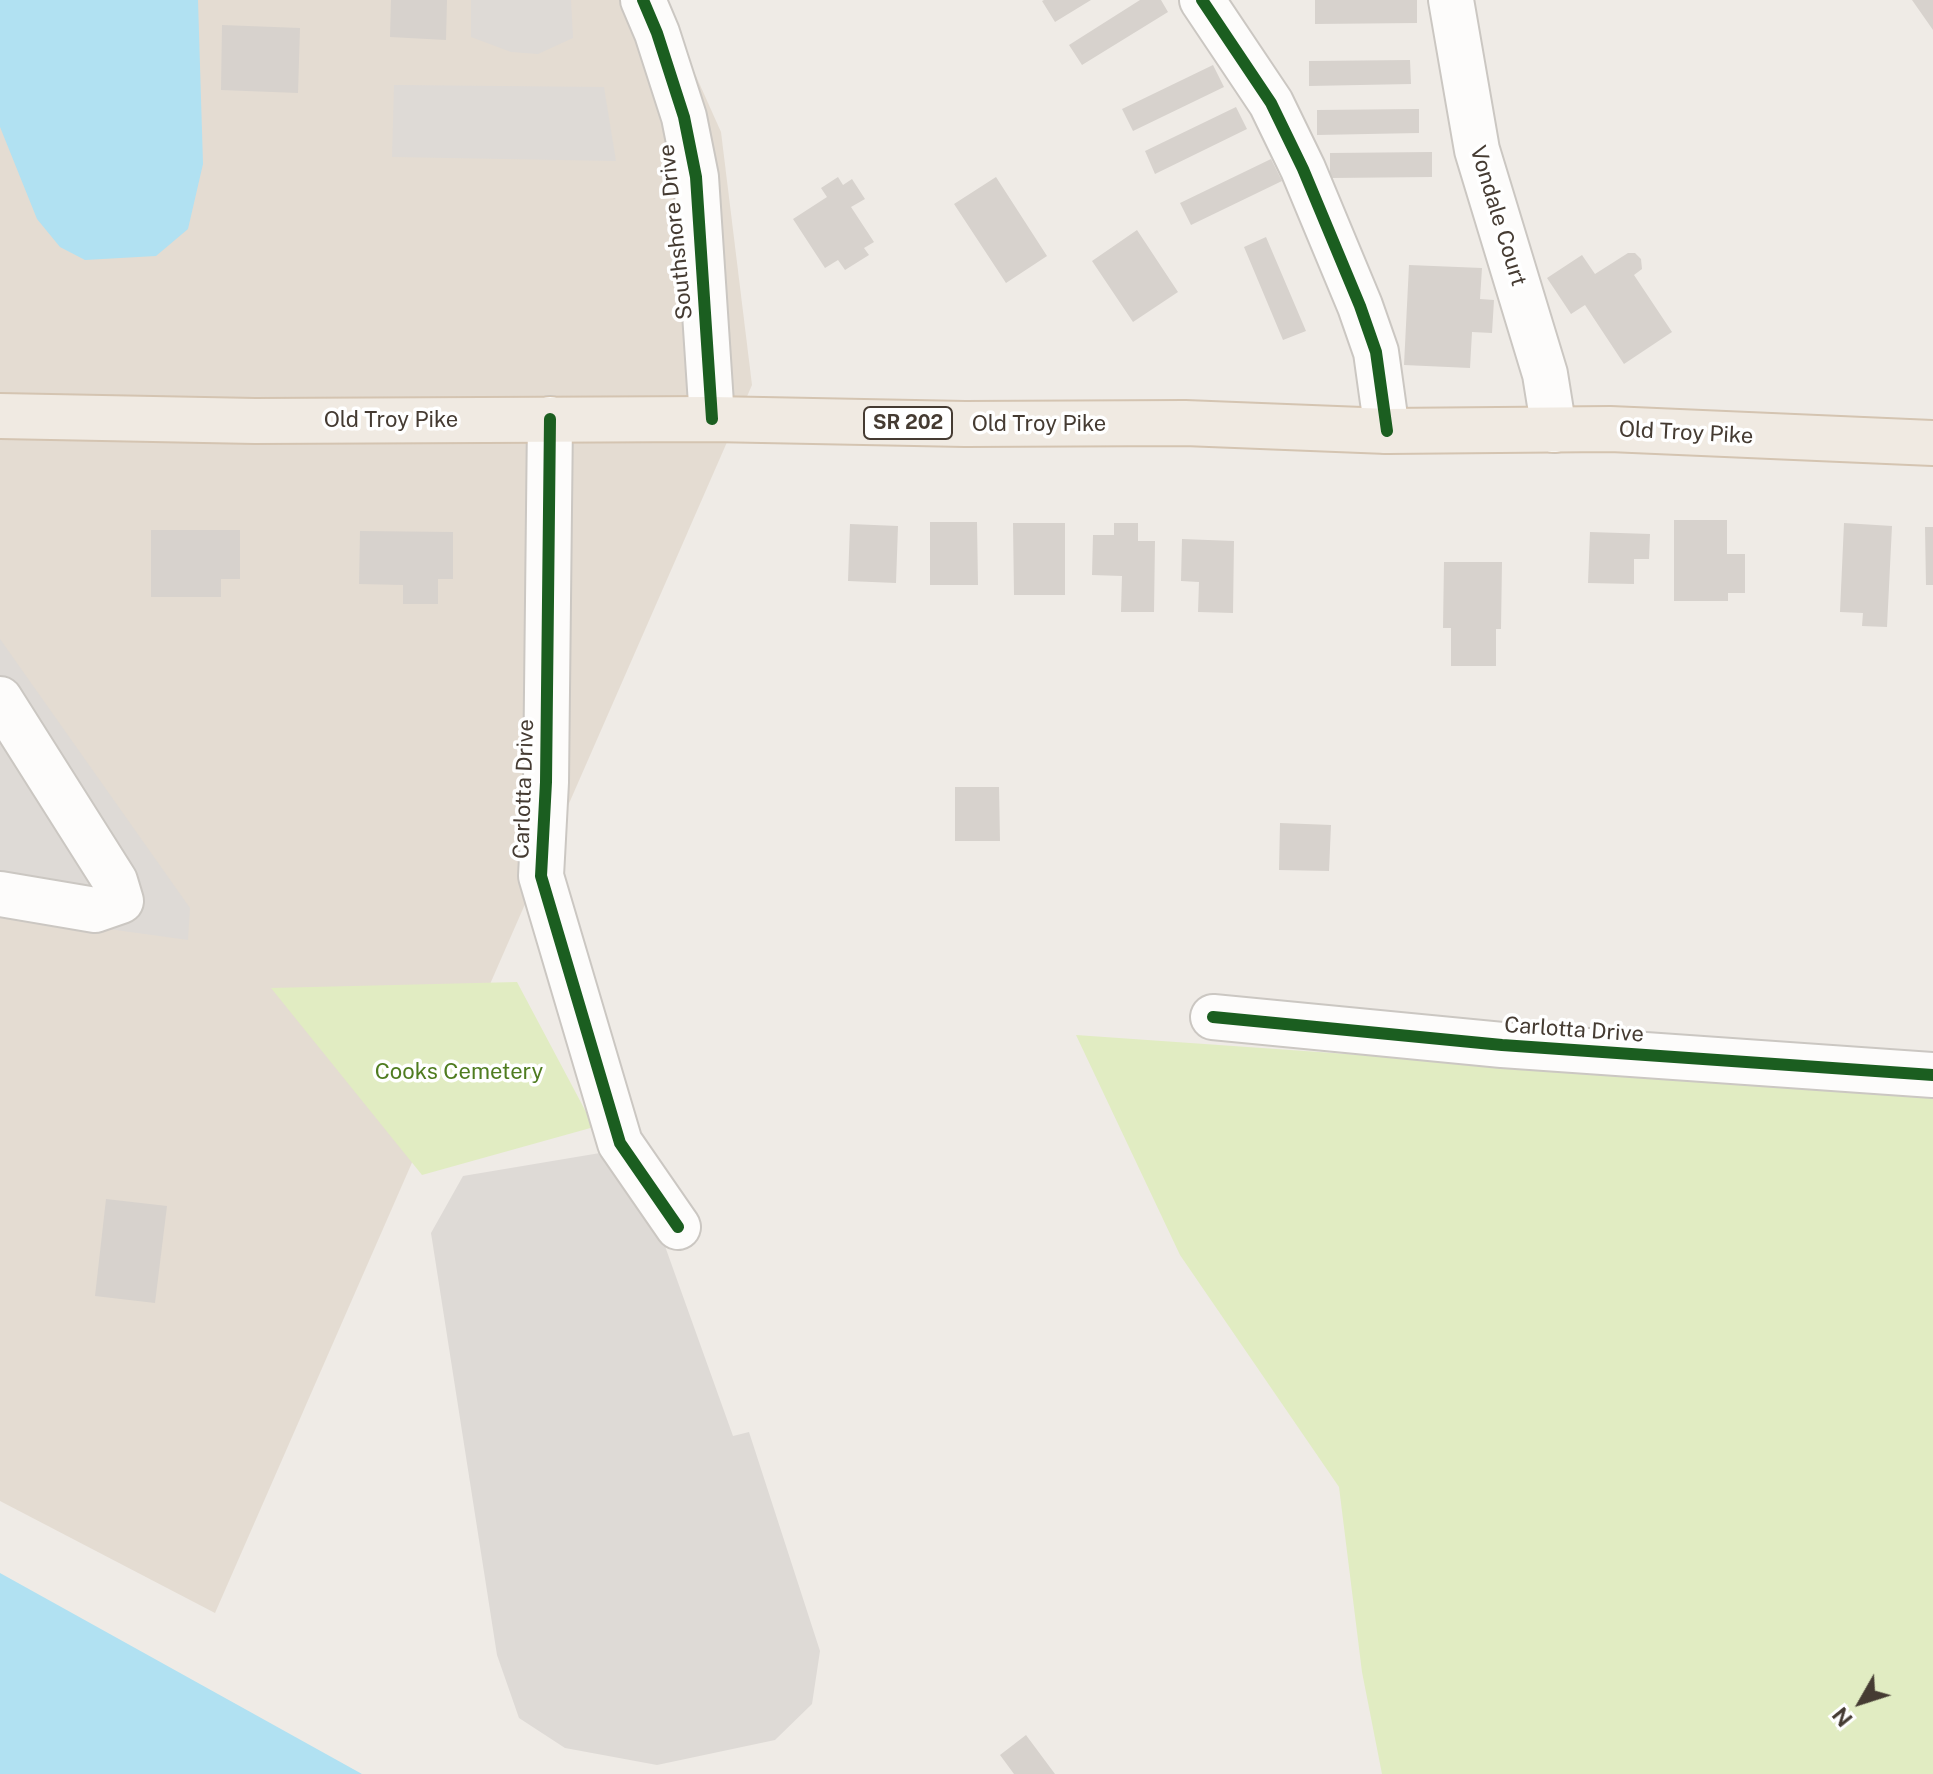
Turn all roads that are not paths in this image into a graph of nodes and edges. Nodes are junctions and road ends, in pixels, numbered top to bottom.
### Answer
1 (643, 0) edge
2 (1202, 0) edge
3 (1451, 0) edge
4 (0, 416) edge
5 (550, 419) junction
6 (712, 419) junction
7 (1554, 430) junction
8 (1387, 431) junction
9 (1933, 443) edge
10 (0, 699) edge
11 (0, 894) edge
12 (1213, 1017) dead end
13 (1933, 1075) edge
14 (678, 1227) dead end

1 - 6 street, Southshore Drive
2 - 8 street
3 - 7 street, Vondale Court
4 - 5 main road, Old Troy Pike / SR 202
5 - 6 main road, Old Troy Pike / SR 202
5 - 14 street, Carlotta Drive
6 - 8 main road, Old Troy Pike / SR 202
7 - 8 main road, Old Troy Pike / SR 202
7 - 9 main road, Old Troy Pike / SR 202
10 - 11 street
12 - 13 street, Carlotta Drive

